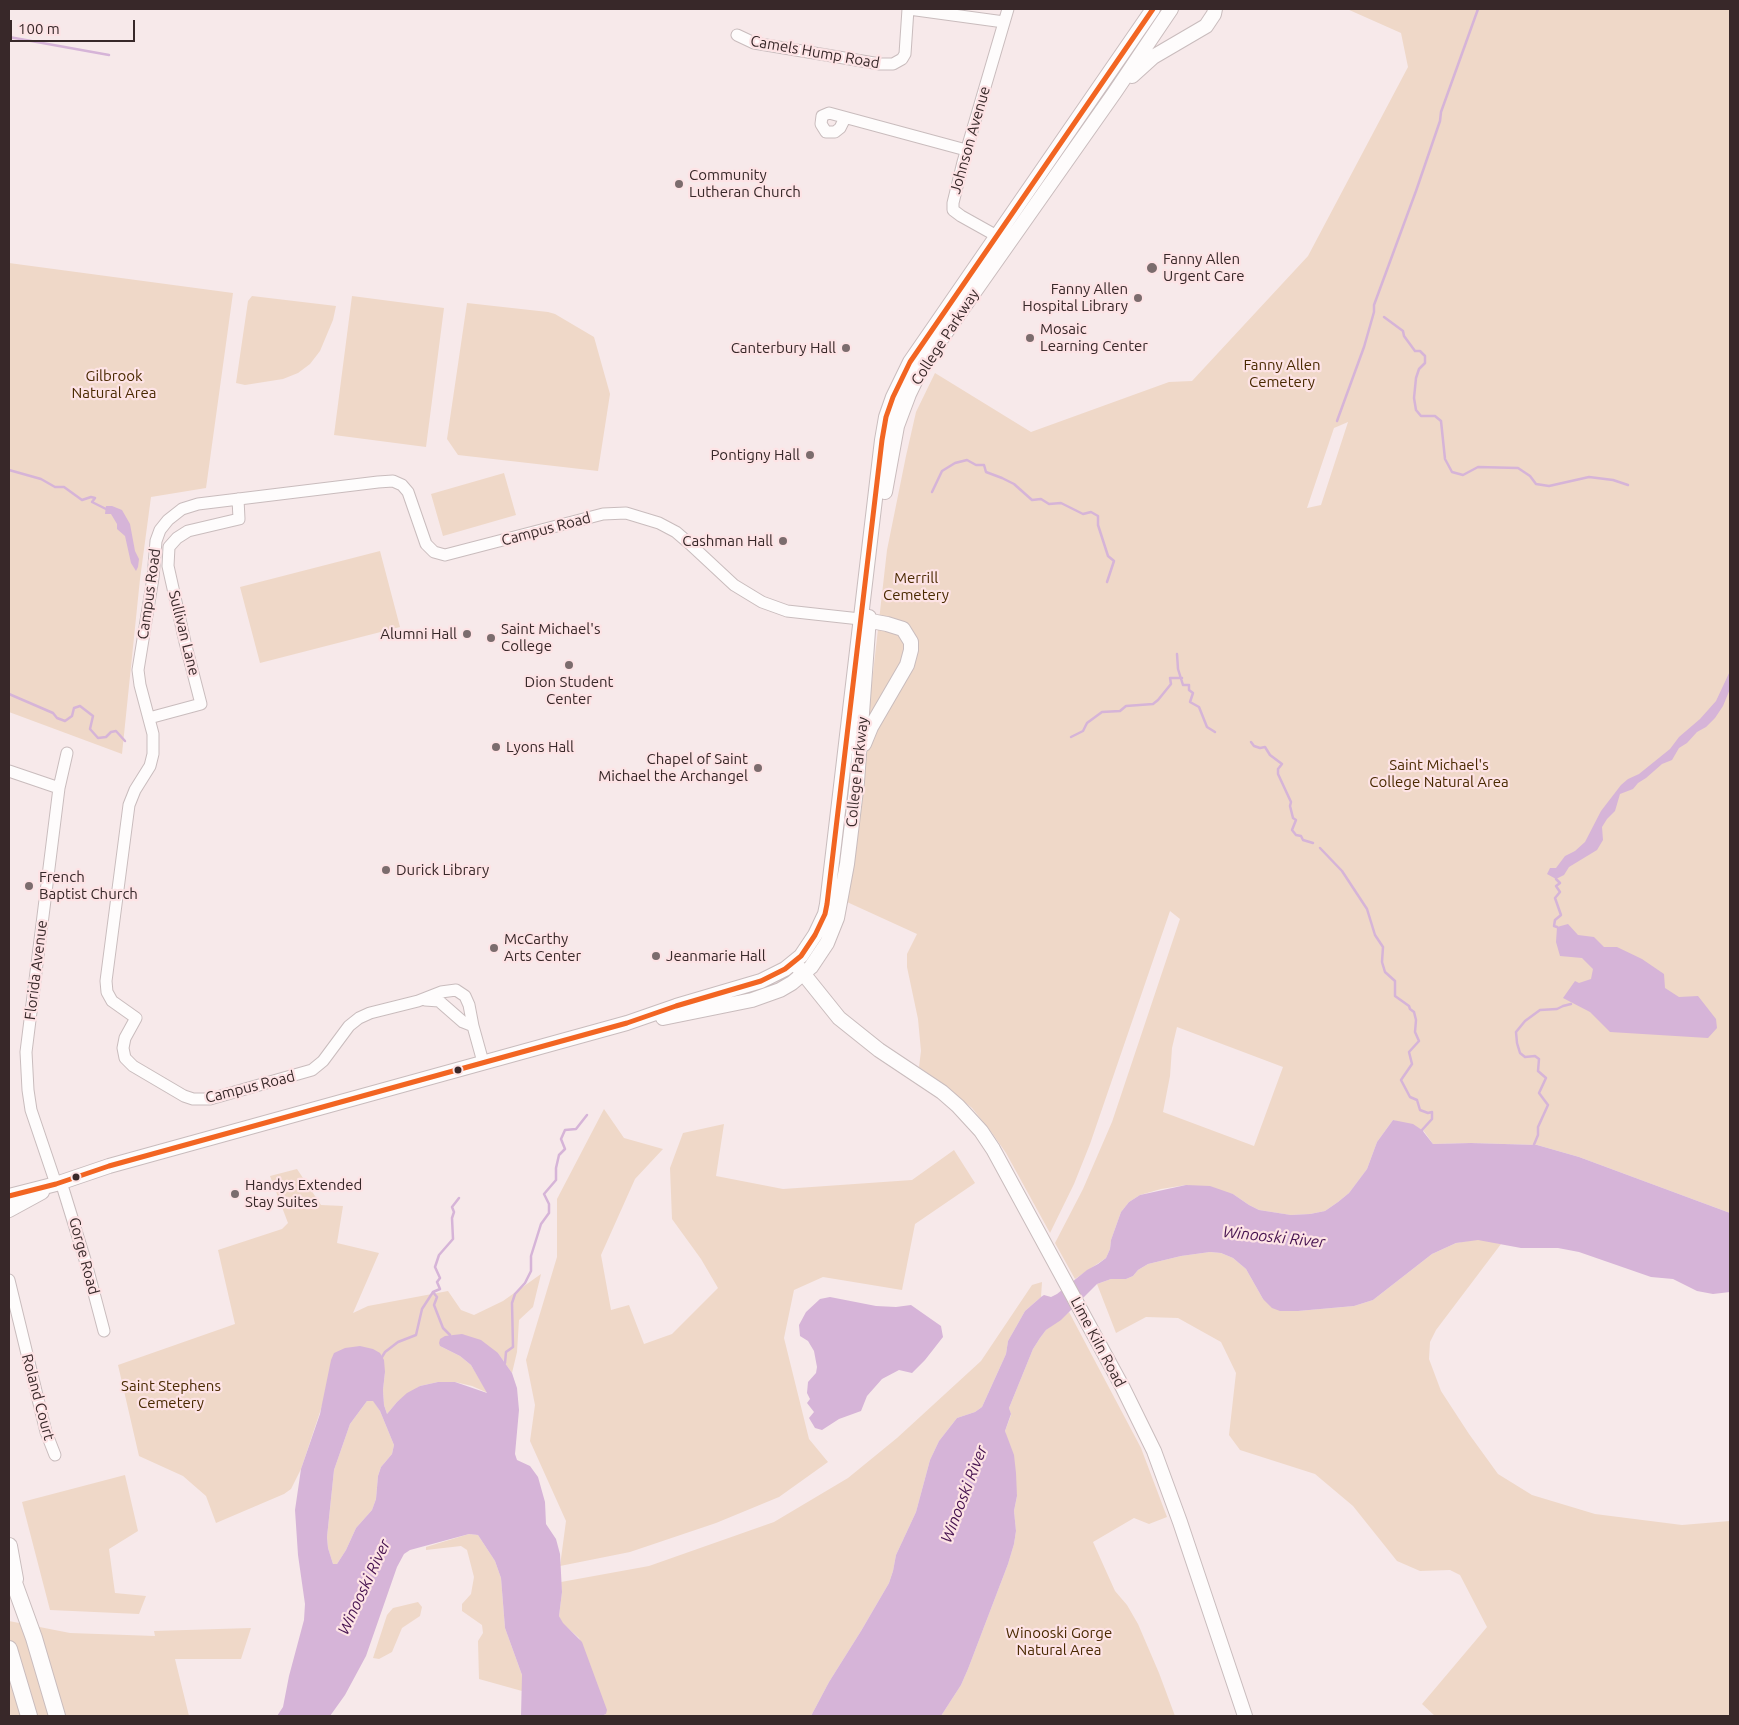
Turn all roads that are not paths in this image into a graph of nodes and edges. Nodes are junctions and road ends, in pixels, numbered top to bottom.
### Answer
1 (909, 9) edge
2 (1008, 9) edge
3 (1153, 9) edge
4 (1171, 9) edge
5 (1215, 9) edge
6 (1004, 22) junction
7 (737, 35) dead end
8 (1115, 92) junction
9 (845, 118) dead end
10 (966, 150) junction
11 (1054, 155) junction
12 (1060, 170) junction
13 (1003, 239) junction
14 (238, 499) junction
15 (864, 620) junction
16 (859, 683) junction
17 (893, 690) junction
18 (150, 718) junction
19 (67, 753) dead end
20 (859, 759) junction
21 (9, 771) edge
22 (59, 788) junction
23 (798, 959) junction
24 (807, 971) junction
25 (418, 1001) junction
26 (627, 1023) junction
27 (473, 1026) junction
28 (483, 1062) junction
29 (58, 1183) junction
30 (9, 1196) edge
31 (9, 1210) edge
32 (9, 1280) edge
33 (104, 1331) dead end
34 (55, 1455) dead end
35 (9, 1546) edge
36 (9, 1568) edge
37 (18, 1593) junction
38 (9, 1650) edge
39 (29, 1716) edge
40 (57, 1716) edge
41 (1245, 1716) edge

1 - 6 street
1 - 7 street, Camels Hump Road
2 - 6 street, Johnson Avenue
3 - 11 main road, College Parkway
4 - 8 main road, College Parkway
5 - 8 main road
6 - 10 street, Johnson Avenue
8 - 12 main road, College Parkway
9 - 10 street
10 - 13 street, Johnson Avenue
11 - 12 main road
11 - 13 main road, College Parkway
12 - 13 main road, College Parkway
13 - 15 main road, College Parkway
14 - 15 street, Campus Road
14 - 18 street, Campus Road
14 - 18 street, Sullivan Lane
15 - 16 main road, College Parkway
15 - 17 main road
16 - 17 main road
16 - 20 main road, College Parkway
16 - 23 main road, College Parkway
17 - 20 main road
18 - 25 street, Campus Road
19 - 22 street, Florida Avenue
20 - 24 main road, College Parkway
21 - 22 street
22 - 29 street, Florida Avenue
23 - 24 main road, Lime Kiln Road
23 - 26 main road, College Parkway
24 - 26 main road, College Parkway
24 - 41 main road, Lime Kiln Road
25 - 27 street, Campus Road
25 - 27 street, Campus Road
26 - 28 main road, College Parkway
27 - 28 street, Campus Road
28 - 29 main road, College Parkway
29 - 30 main road
29 - 31 main road
29 - 33 street, Gorge Road
32 - 34 street, Roland Court
35 - 37 highway
36 - 37 highway
37 - 40 highway
38 - 39 highway

